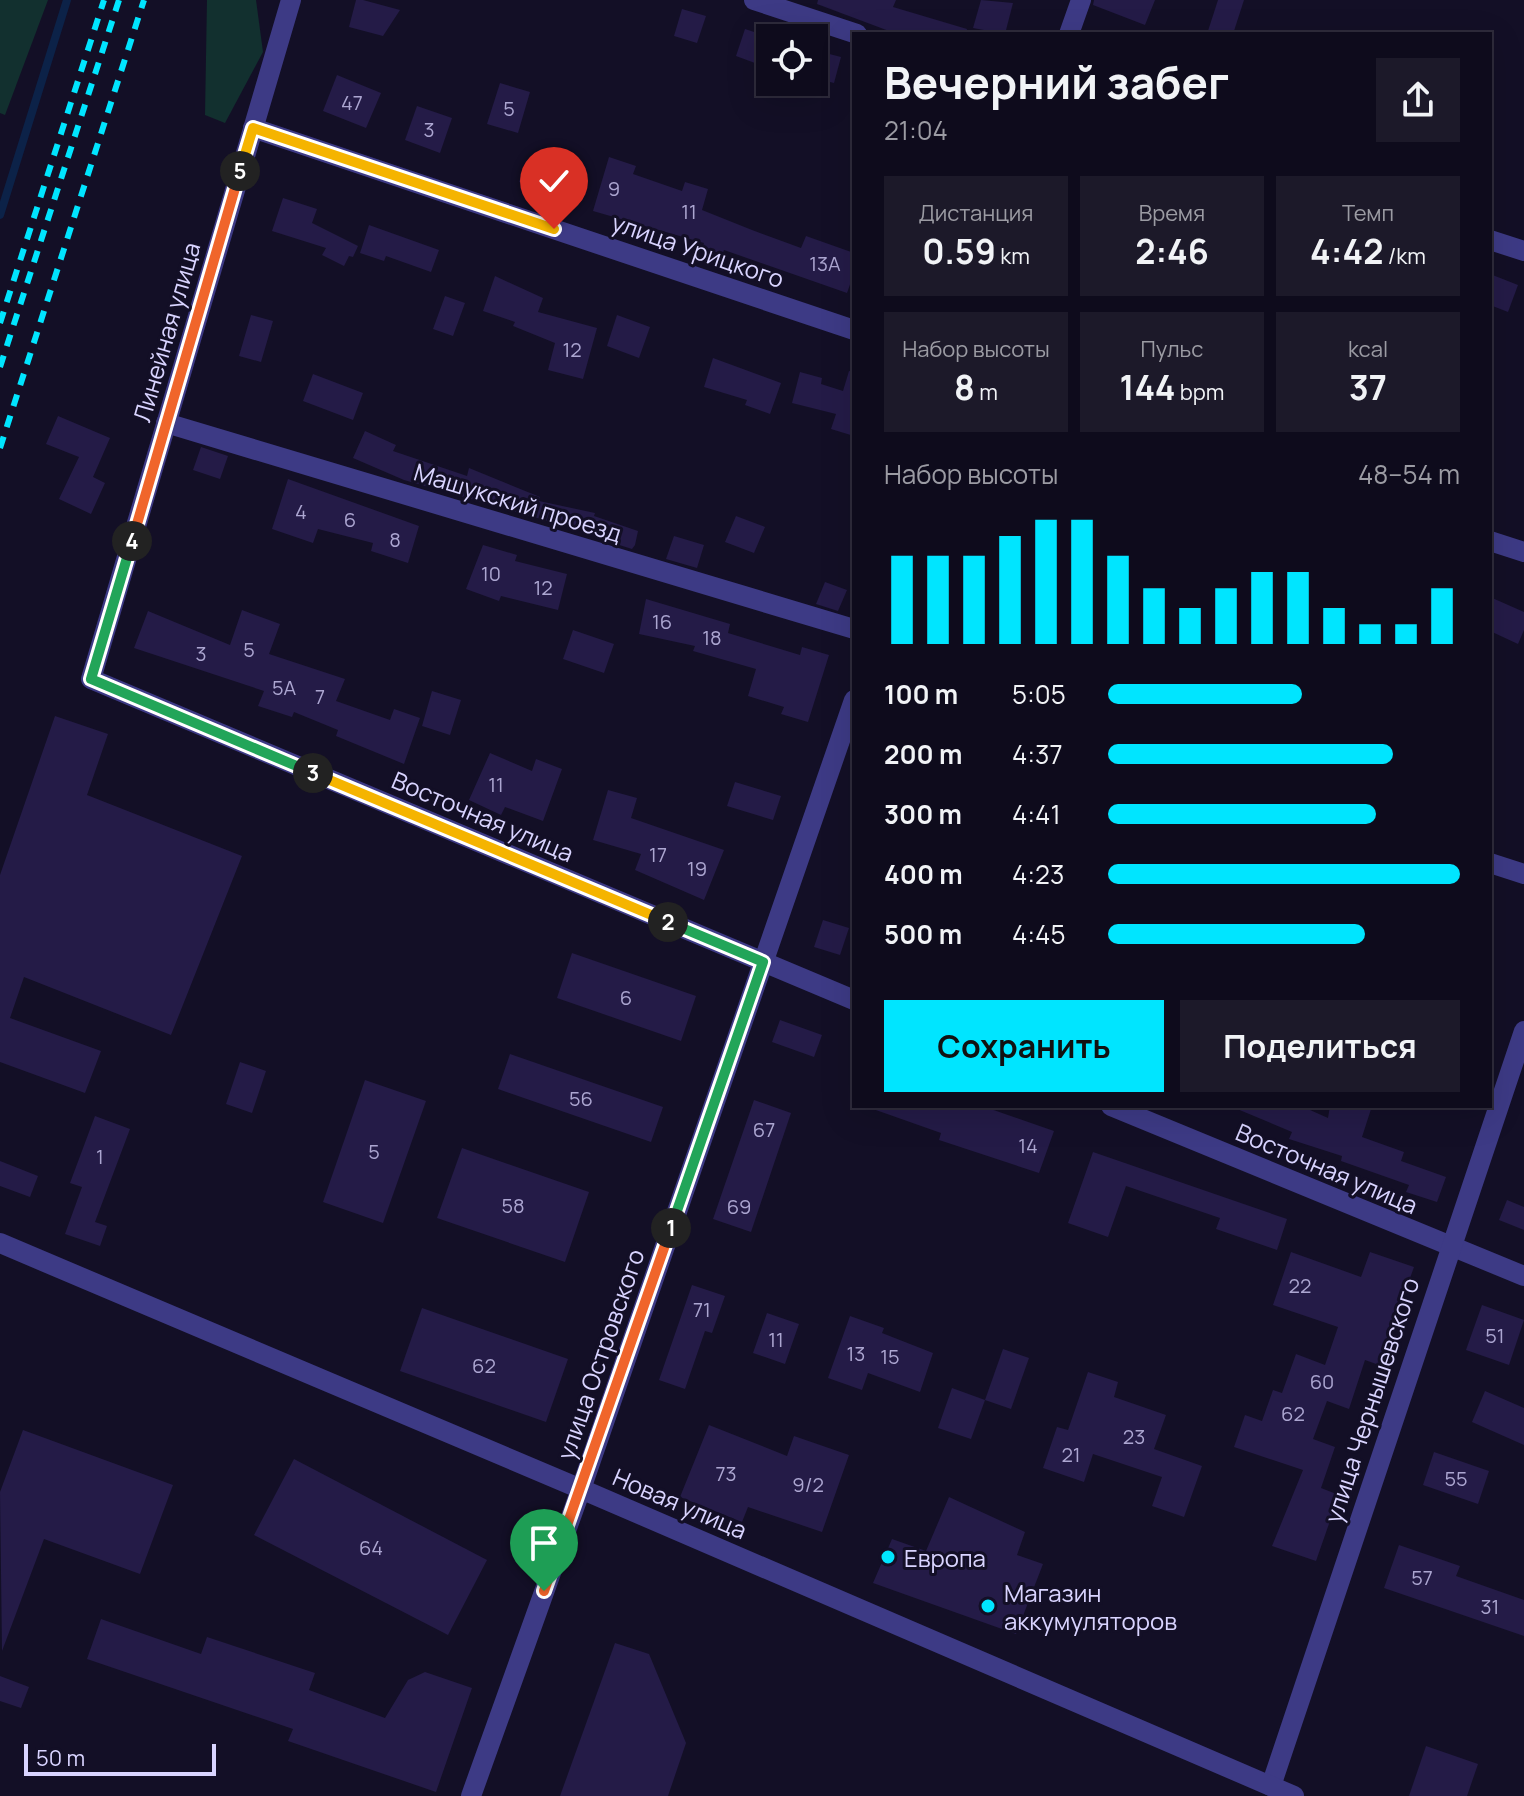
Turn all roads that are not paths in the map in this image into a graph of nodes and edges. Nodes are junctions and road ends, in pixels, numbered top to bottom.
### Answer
1 (291, 0) edge
2 (754, 0) edge
3 (1081, 0) edge
4 (852, 32) edge
5 (1070, 32) edge
6 (253, 128) junction
7 (1492, 241) edge
8 (1524, 251) edge
9 (852, 329) edge
10 (166, 423) junction
11 (1492, 542) edge
12 (1524, 552) edge
13 (852, 628) edge
14 (91, 679) joint
15 (852, 706) edge
16 (1492, 864) edge
17 (1524, 874) edge
18 (763, 962) junction
19 (852, 999) edge
20 (1524, 1031) edge
21 (1116, 1108) edge
22 (0, 1243) edge
23 (1449, 1246) junction
24 (1524, 1276) edge
25 (581, 1489) junction
26 (1271, 1786) junction
27 (471, 1796) edge
28 (1294, 1796) edge

1 - 6 street, Линейная улица
2 - 4 street
3 - 5 street
6 - 9 street, улица Урицкого
6 - 10 street, Линейная улица
7 - 8 street
10 - 13 street, Машукский проезд
10 - 14 street, Линейная улица
11 - 12 street
14 - 18 street, Восточная улица
15 - 18 street, улица Островского
16 - 17 street
18 - 19 street, Восточная улица
18 - 25 street, улица Островского
20 - 23 street, улица Чернышевского
21 - 23 street, Восточная улица
22 - 25 street, Новая улица
23 - 24 street, Восточная улица
23 - 26 street, улица Чернышевского
25 - 26 street, Новая улица
25 - 27 street, улица Островского
26 - 28 street, Новая улица

